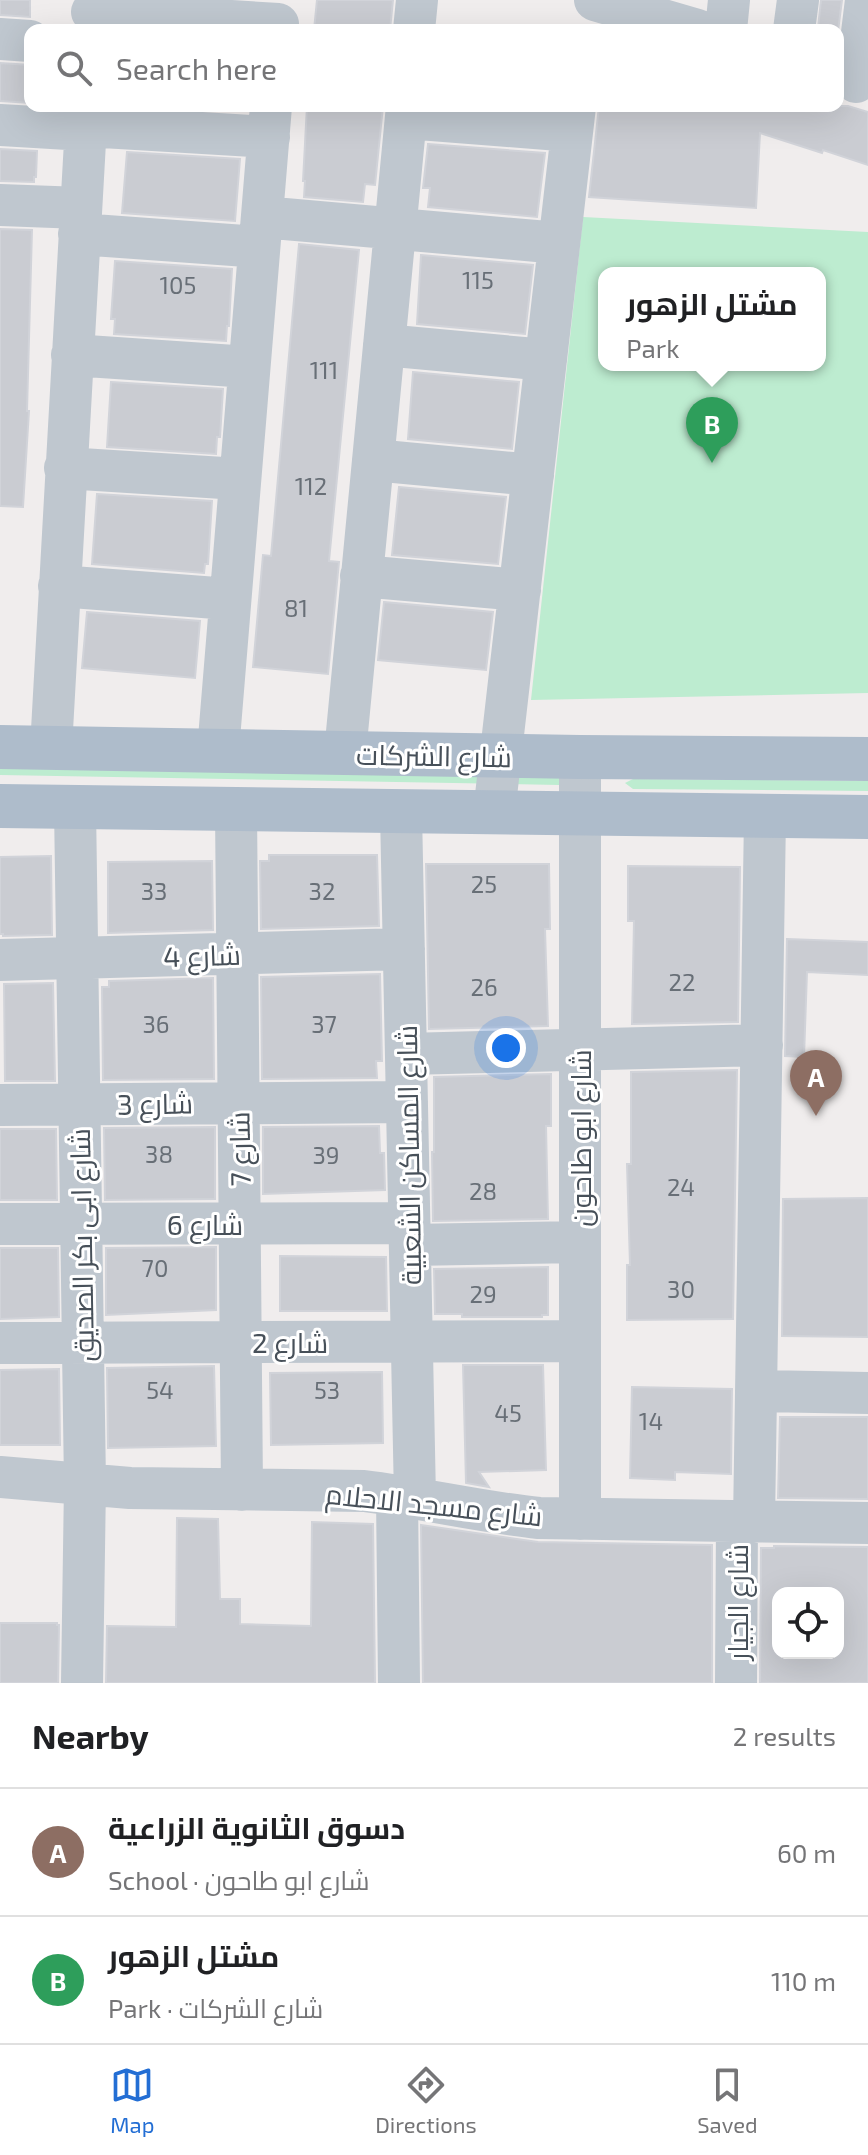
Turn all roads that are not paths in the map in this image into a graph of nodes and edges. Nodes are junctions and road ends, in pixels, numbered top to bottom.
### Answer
1 (417, 0) edge
2 (588, 0) edge
3 (595, 0) edge
4 (729, 0) edge
5 (798, 0) edge
6 (866, 0) edge
7 (92, 14) edge
8 (673, 16) edge
9 (279, 18) edge
10 (415, 24) edge
11 (585, 24) edge
12 (727, 24) edge
13 (795, 24) edge
14 (0, 39) edge
15 (24, 41) edge
16 (854, 81) edge
17 (406, 112) edge
18 (574, 118) edge
19 (86, 121) edge
20 (270, 121) edge
21 (0, 125) edge
22 (0, 205) edge
23 (80, 221) junction
24 (395, 229) junction
25 (260, 232) junction
26 (559, 243) junction
27 (384, 345) junction
28 (72, 355) junction
29 (546, 360) junction
30 (249, 367) junction
31 (373, 460) junction
32 (65, 468) junction
33 (533, 475) junction
34 (239, 479) junction
35 (361, 576) junction
36 (59, 586) junction
37 (520, 590) junction
38 (229, 599) junction
39 (0, 747) edge
40 (51, 748) junction
41 (218, 751) junction
42 (345, 753) junction
43 (501, 756) junction
44 (580, 757) junction
45 (868, 759) edge
46 (0, 806) edge
47 (75, 807) junction
48 (236, 809) junction
49 (401, 812) junction
50 (494, 813) junction
51 (579, 814) junction
52 (765, 816) junction
53 (868, 817) edge
54 (404, 949) junction
55 (237, 954) junction
56 (76, 959) junction
57 (0, 960) edge
58 (762, 1045) junction
59 (579, 1049) junction
60 (406, 1054) junction
61 (407, 1102) junction
62 (238, 1103) junction
63 (79, 1104) junction
64 (0, 1105) edge
65 (239, 1223) junction
66 (0, 1224) edge
67 (81, 1224) junction
68 (409, 1234) junction
69 (580, 1242) junction
70 (412, 1341) junction
71 (580, 1341) junction
72 (241, 1342) junction
73 (0, 1343) edge
74 (83, 1343) junction
75 (756, 1391) junction
76 (868, 1393) edge
77 (0, 1477) edge
78 (85, 1484) junction
79 (242, 1490) junction
80 (406, 1496) junction
81 (580, 1519) junction
82 (745, 1522) junction
83 (868, 1523) edge
84 (82, 1683) edge
85 (399, 1683) edge
86 (736, 1683) edge

1 - 10 street
2 - 11 street
3 - 8 street
4 - 12 street
5 - 13 street
6 - 16 street
7 - 9 street
14 - 15 street
17 - 18 street
17 - 24 street
18 - 26 street
19 - 20 street
19 - 21 street
19 - 23 street
20 - 25 street
22 - 23 street
23 - 25 street
23 - 28 street
24 - 25 street
24 - 26 street
24 - 27 street
25 - 30 street
26 - 29 street
27 - 29 street
27 - 31 street
28 - 30 street
28 - 32 street
29 - 33 street
30 - 34 street
31 - 33 street
31 - 35 street
32 - 34 street
32 - 36 street
33 - 37 street
34 - 38 street
35 - 37 street
35 - 42 street
36 - 38 street
36 - 40 street
37 - 43 street
38 - 41 street
39 - 40 main road, شارع الشركات
40 - 41 main road, شارع الشركات
41 - 42 main road, شارع الشركات
42 - 43 main road, شارع الشركات
43 - 44 main road, شارع الشركات
43 - 50 street
44 - 45 main road, شارع الشركات
44 - 51 street, شارع ابو طاحون
46 - 47 main road, شارع الشركات
47 - 48 main road, شارع الشركات
47 - 56 street, شارع ابى بكر الصديق
48 - 49 main road, شارع الشركات
48 - 55 street, شارع 7
49 - 50 main road, شارع الشركات
49 - 54 street, شارع المساكن الشعبية
50 - 51 main road, شارع الشركات
51 - 52 main road, شارع الشركات
51 - 59 street, شارع ابو طاحون
52 - 53 main road, شارع الشركات
52 - 58 street, شارع الجيار
54 - 55 street, شارع 4
54 - 60 street, شارع المساكن الشعبية
55 - 56 street, شارع 4
55 - 62 street, شارع 7
56 - 57 street, شارع 4
56 - 63 street, شارع ابى بكر الصديق
58 - 59 street
58 - 75 street, شارع الجيار
59 - 60 street
59 - 69 street, شارع ابو طاحون
60 - 61 street, شارع المساكن الشعبية
61 - 62 street, شارع 3
61 - 68 street, شارع المساكن الشعبية
62 - 63 street, شارع 3
62 - 65 street, شارع 7
63 - 64 street, شارع 3
63 - 67 street, شارع ابى بكر الصديق
65 - 67 street, شارع 6
65 - 68 street, شارع 6
65 - 72 street, شارع 7
66 - 67 street, شارع 6
67 - 74 street, شارع ابى بكر الصديق
68 - 69 street, شارع 6
68 - 70 street, شارع المساكن الشعبية
69 - 71 street, شارع ابو طاحون
70 - 71 street, شارع 2
70 - 72 street, شارع 2
70 - 80 street, شارع المساكن الشعبية
71 - 81 street, شارع ابو طاحون
72 - 74 street, شارع 2
72 - 79 street, شارع 7
73 - 74 street, شارع 2
74 - 78 street, شارع ابى بكر الصديق
75 - 76 street
75 - 82 street, شارع الجيار
77 - 78 street, شارع مسجد الاحلام
78 - 79 street, شارع مسجد الاحلام
78 - 84 street, شارع ابى بكر الصديق
79 - 80 street, شارع مسجد الاحلام
80 - 81 street, شارع مسجد الاحلام
80 - 85 street, شارع المساكن الشعبية
81 - 82 street, شارع مسجد الاحلام
82 - 83 street, شارع مسجد الاحلام
82 - 86 street, شارع الجيار

